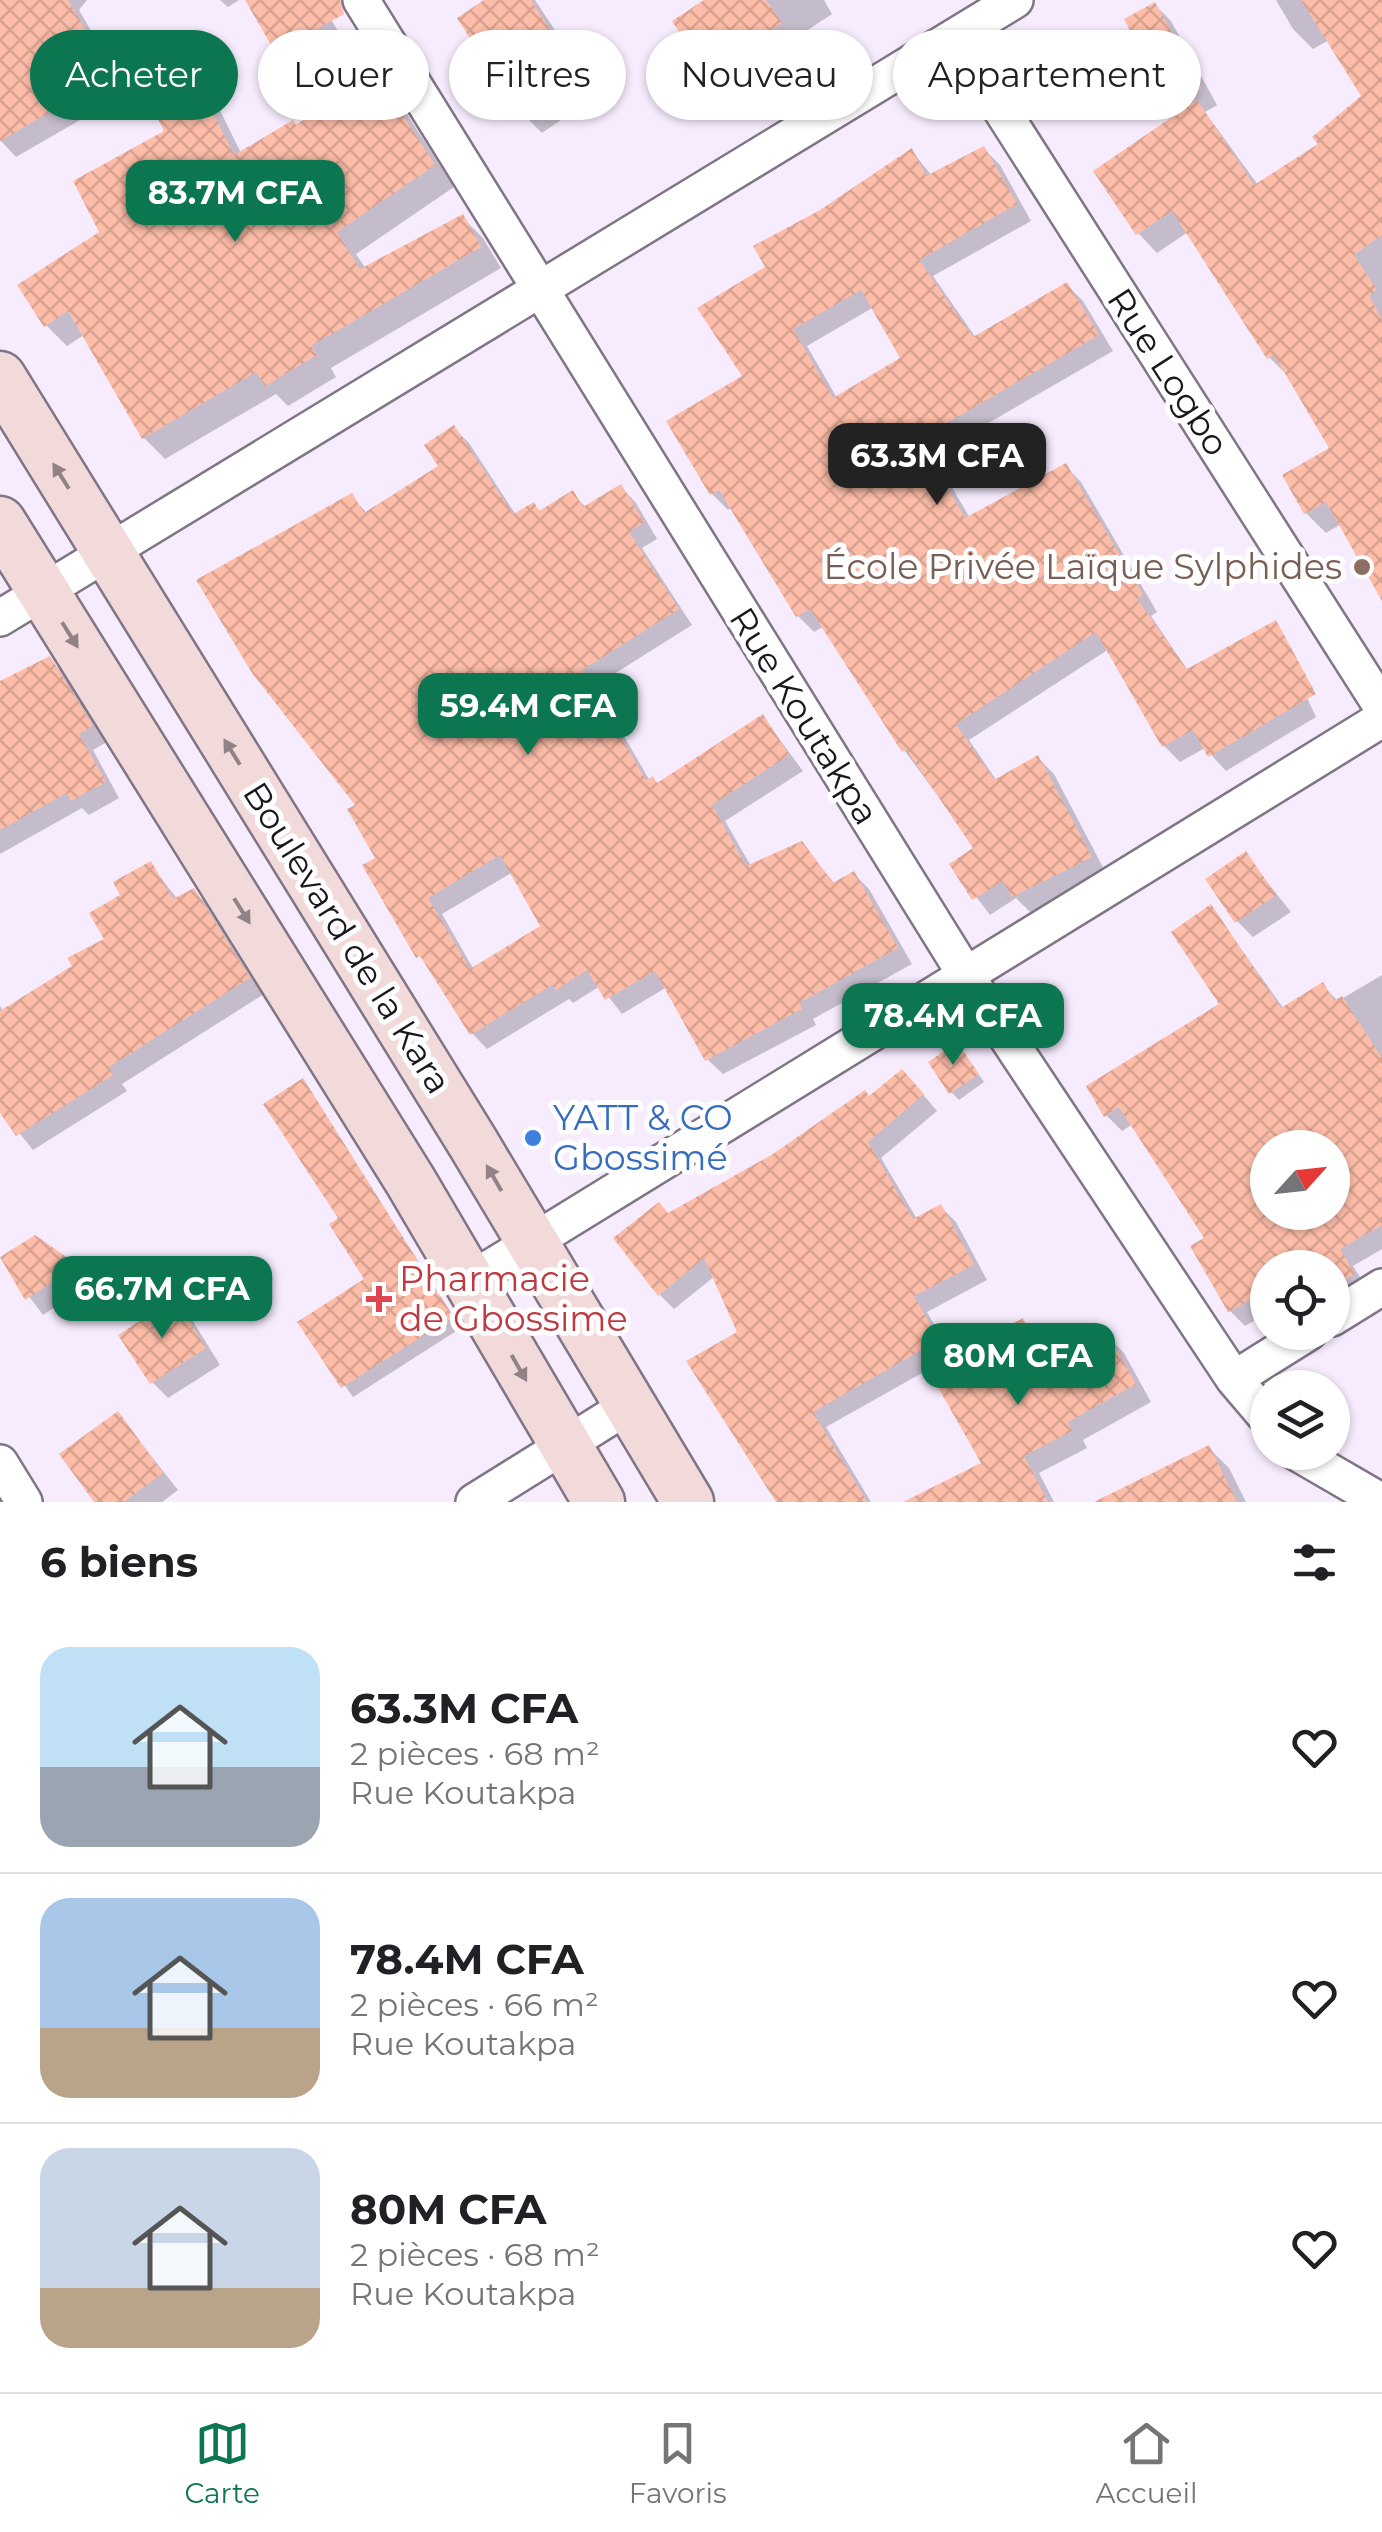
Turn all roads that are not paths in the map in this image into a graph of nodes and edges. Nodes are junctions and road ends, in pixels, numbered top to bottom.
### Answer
1 (361, 0) edge
2 (1014, 0) edge
3 (966, 30) edge
4 (893, 75) edge
5 (1008, 120) edge
6 (540, 291) junction
7 (0, 378) edge
8 (0, 522) edge
9 (108, 552) junction
10 (42, 592) junction
11 (0, 618) edge
12 (1382, 707) edge
13 (1382, 719) edge
14 (967, 978) junction
15 (532, 1242) junction
16 (469, 1281) junction
17 (1382, 1287) edge
18 (1350, 1307) edge
19 (1280, 1350) edge
20 (1234, 1379) junction
21 (1250, 1397) edge
22 (628, 1406) junction
23 (564, 1446) junction
24 (0, 1462) edge
25 (1327, 1470) edge
26 (24, 1502) edge
27 (474, 1502) edge
28 (599, 1502) edge
29 (688, 1502) edge
30 (1382, 1502) edge

1 - 6 street, Rue Koutakpa
2 - 3 street
4 - 6 street
5 - 12 street, Rue Logbo
6 - 9 street
6 - 14 street, Rue Koutakpa
9 -> 7 main road, Boulevard de la Kara
8 - 10 main road
9 - 10 street
15 -> 9 main road, Boulevard de la Kara
10 - 11 street
10 -> 16 main road
13 - 14 street
14 - 15 street
14 - 20 street, Rue Koutakpa
15 - 16 street
15 - 22 main road, Boulevard de la Kara
16 -> 23 main road
17 - 18 street
19 - 20 street
20 - 21 street, Rue Koutakpa
22 - 23 street
22 - 29 main road, Boulevard de la Kara
23 - 27 street
23 - 28 main road
24 - 26 street
25 - 30 street

